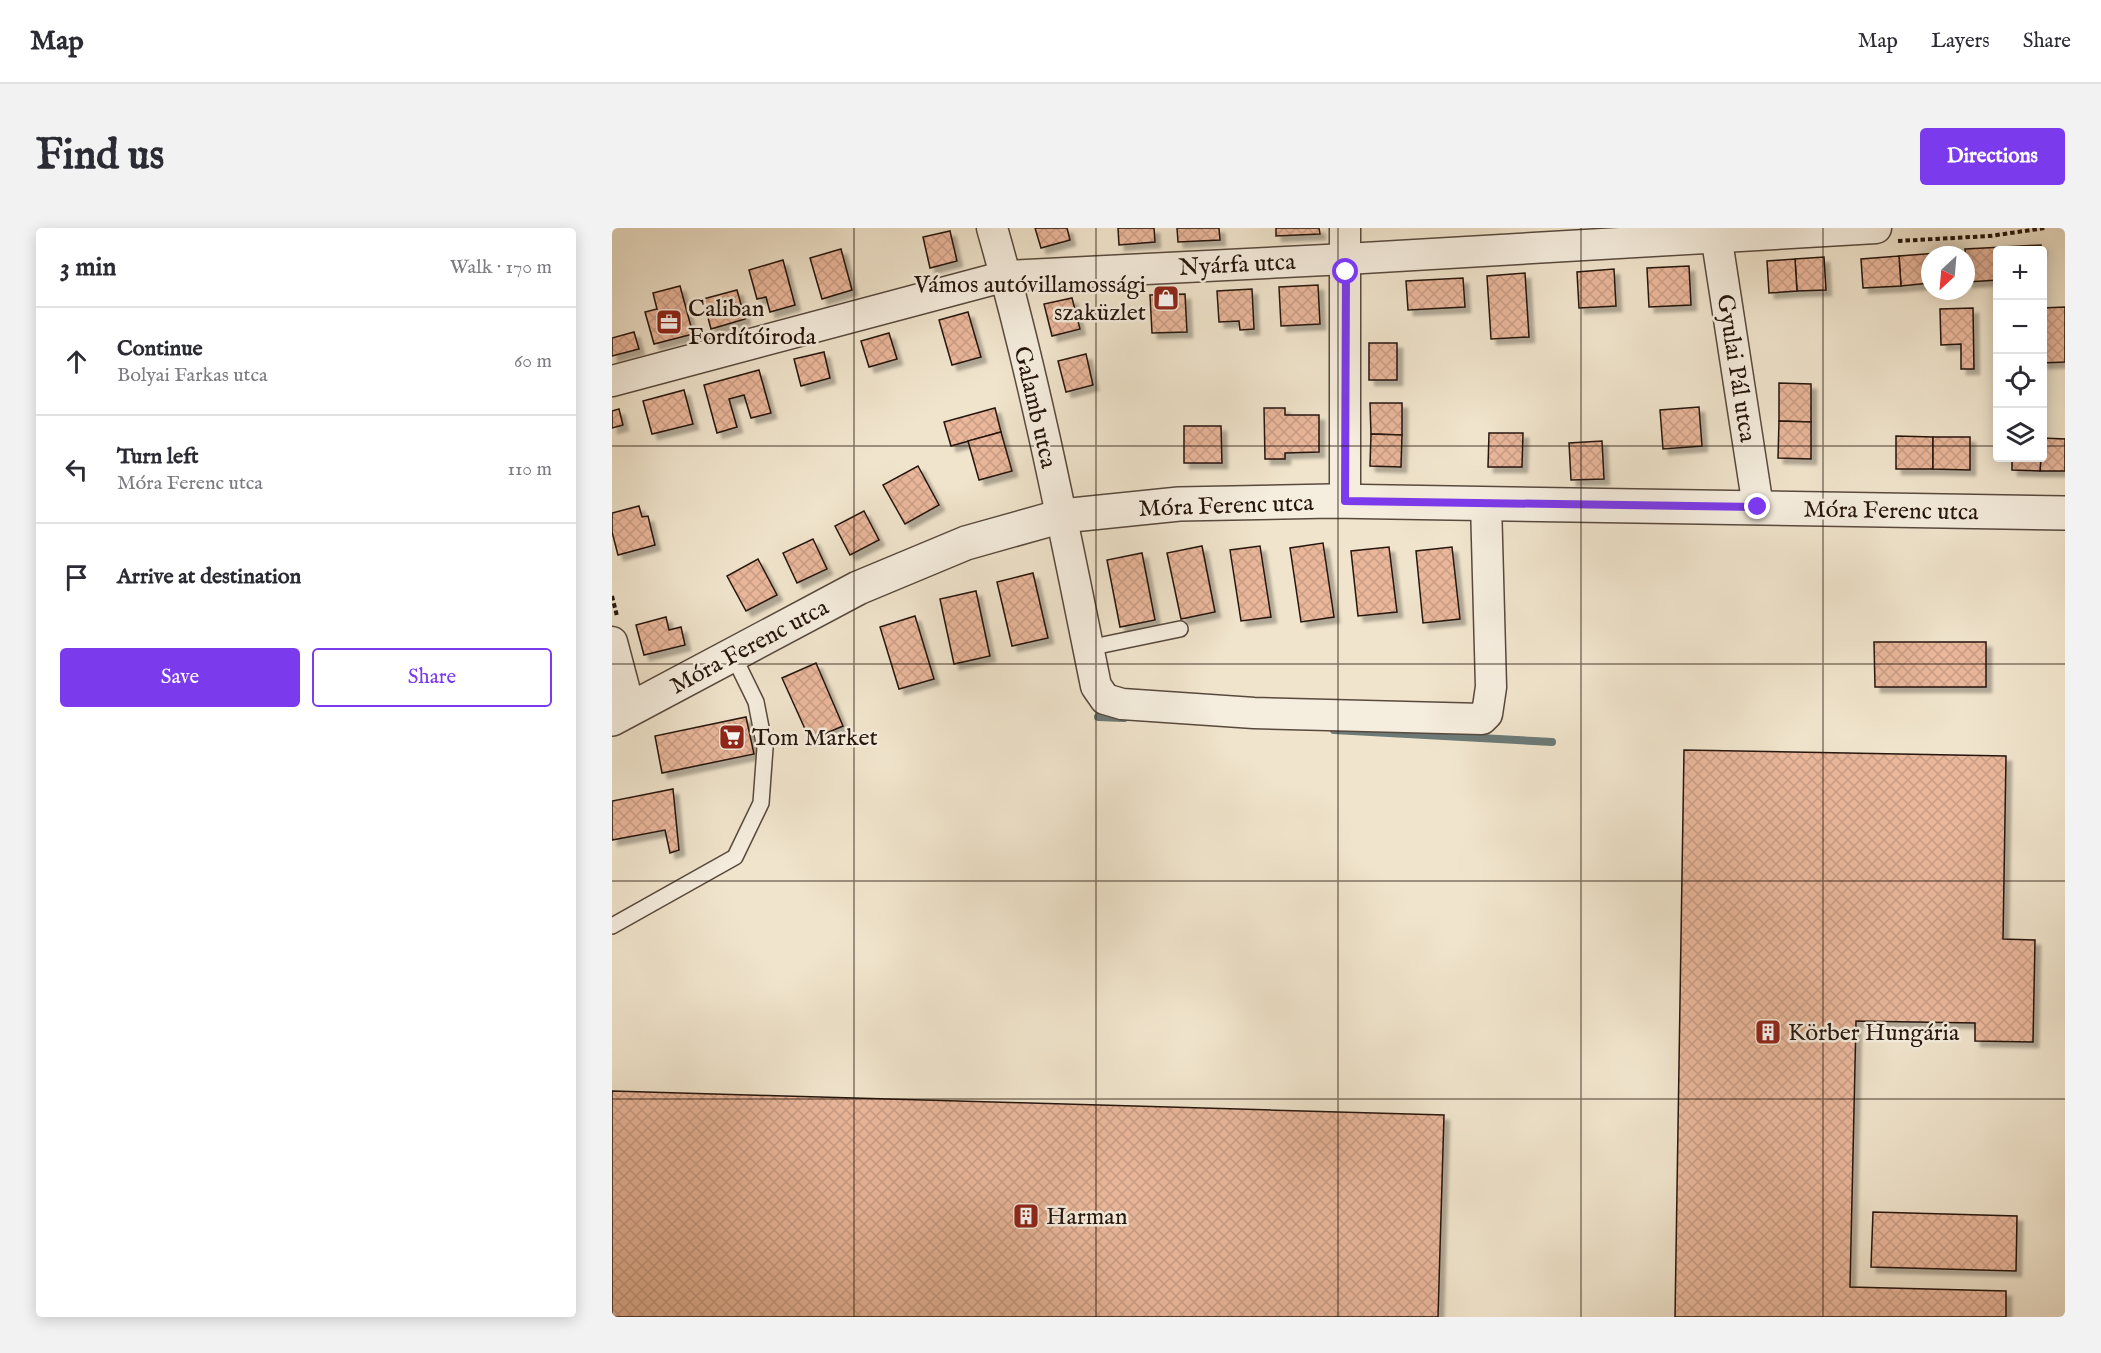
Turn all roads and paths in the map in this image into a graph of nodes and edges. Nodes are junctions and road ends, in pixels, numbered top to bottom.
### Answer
1 (992, 228) edge
2 (1345, 228) edge
3 (1876, 228) edge
4 (1715, 233) edge
5 (1346, 259) junction
6 (1006, 276) junction
7 (612, 381) edge
8 (1345, 501) junction
9 (1486, 503) junction
10 (1758, 507) junction
11 (2065, 513) edge
12 (1062, 516) junction
13 (1180, 629) dead end
14 (612, 642) edge
15 (1088, 648) junction
16 (733, 655) junction
17 (621, 715) edge
18 (612, 926) edge

1 - 6 street, Galamb utca
2 - 5 street
3 - 4 street, Nyárfa utca
4 - 5 street, Nyárfa utca
4 - 10 street, Gyulai Pál utca
5 - 6 street, Nyárfa utca
5 - 8 street
6 - 7 street, Nyárfa utca
6 - 12 street, Galamb utca
8 - 9 street, Móra Ferenc utca
8 - 12 street, Móra Ferenc utca
9 - 10 street, Móra Ferenc utca
9 - 15 street, Galamb utca
10 - 11 street, Móra Ferenc utca
12 - 15 street, Galamb utca
12 - 16 street, Móra Ferenc utca
13 - 15 lane
14 - 17 street
16 - 17 street, Móra Ferenc utca
16 - 18 lane

